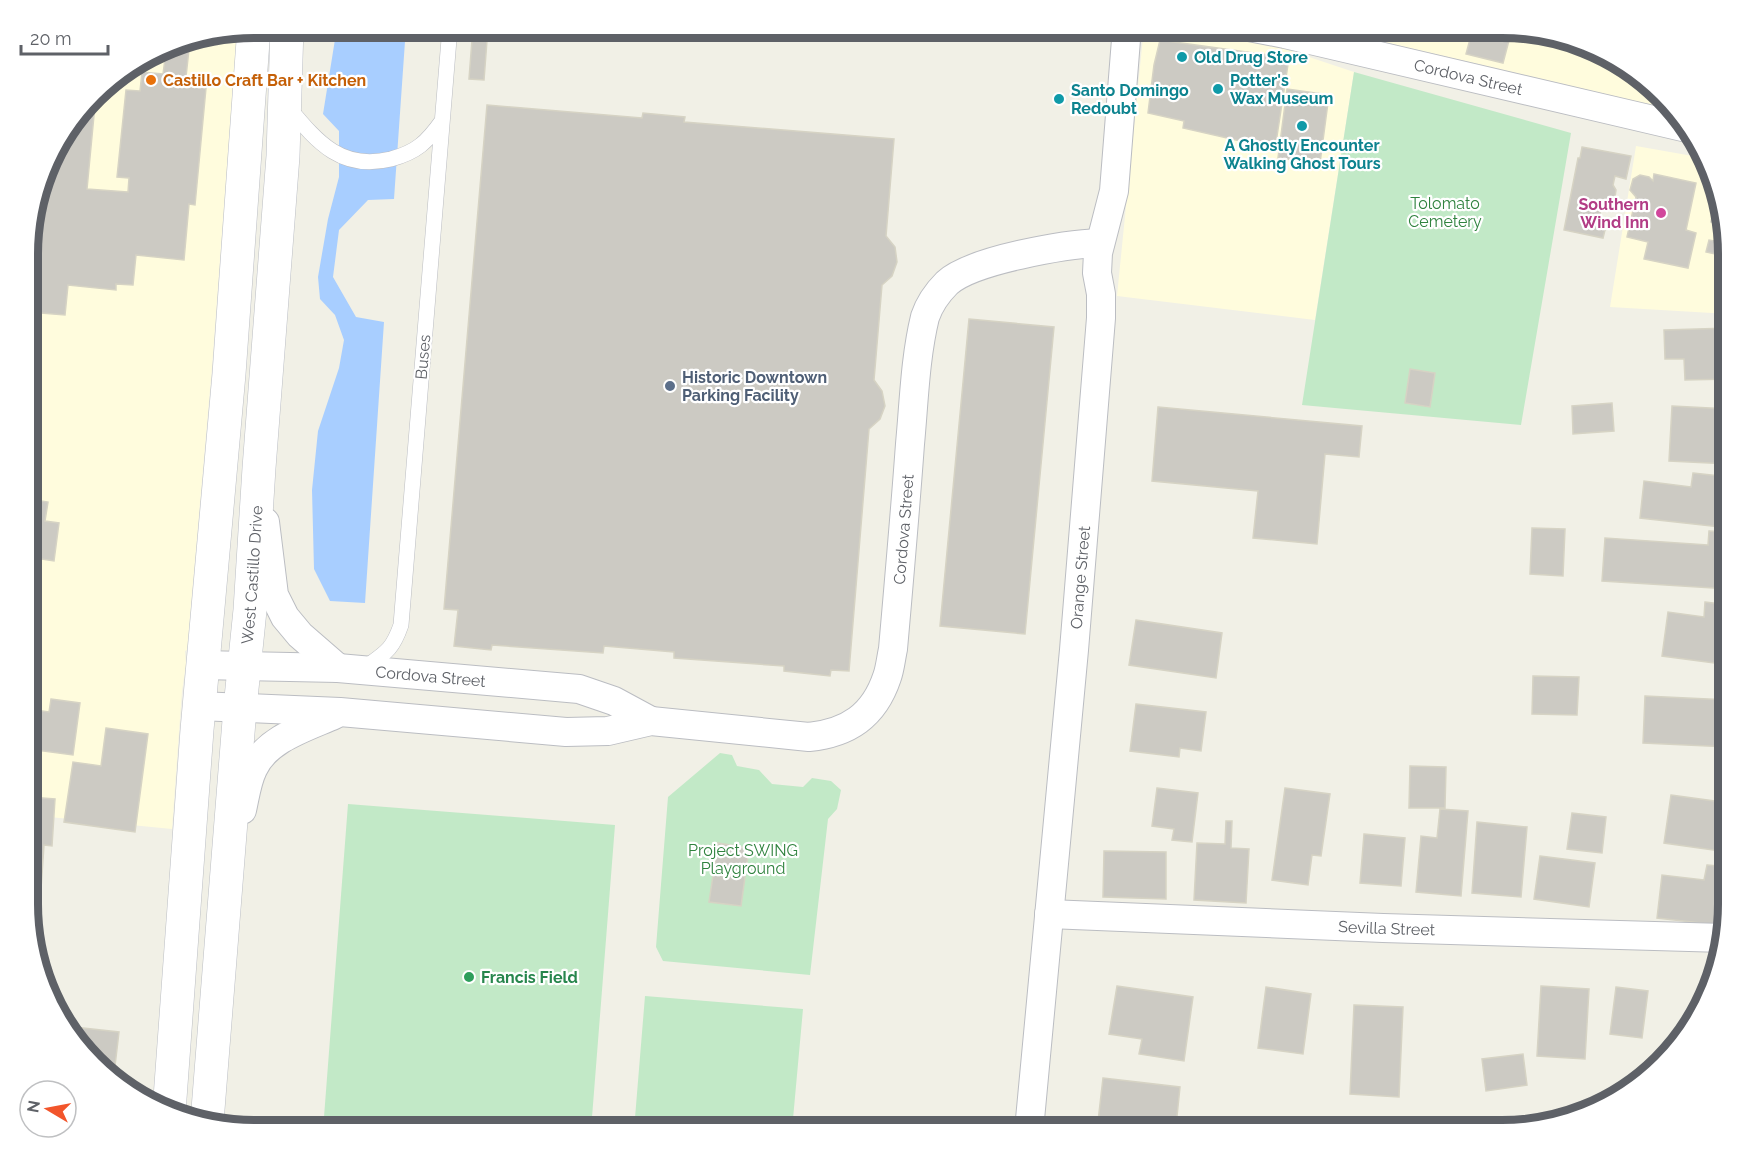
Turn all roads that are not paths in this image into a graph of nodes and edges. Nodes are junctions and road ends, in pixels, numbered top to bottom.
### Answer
1 (253, 38) edge
2 (287, 38) edge
3 (449, 38) edge
4 (1126, 38) edge
5 (1318, 38) edge
6 (284, 103) junction
7 (442, 121) junction
8 (1676, 125) edge
9 (1100, 243) junction
10 (259, 468) junction
11 (203, 665) junction
12 (245, 666) junction
13 (350, 669) junction
14 (199, 706) junction
15 (240, 708) junction
16 (340, 712) junction
17 (651, 721) junction
18 (227, 868) junction
19 (1049, 914) junction
20 (1716, 938) edge
21 (170, 1102) edge
22 (208, 1114) edge
23 (1030, 1120) edge

1 - 11 main road
2 - 6 main road, West Castillo Drive
3 - 7 lane, Buses
4 - 9 street, Orange Street
5 - 8 street, Cordova Street
6 - 7 lane
6 - 10 main road, West Castillo Drive
7 - 13 lane, Buses
9 - 17 street, Cordova Street
9 - 19 street, Orange Street
10 - 12 main road, West Castillo Drive
10 - 13 street
11 - 12 street, Cordova Street
11 - 14 main road
12 - 13 street, Cordova Street
12 - 15 main road, West Castillo Drive
13 - 17 street, Cordova Street
14 - 15 street, Cordova Street
14 - 21 main road
15 - 16 street, Cordova Street
15 - 18 main road, West Castillo Drive
16 - 17 street, Cordova Street
16 - 18 street
18 - 22 main road, West Castillo Drive
19 - 20 street, Sevilla Street
19 - 23 street, Orange Street

